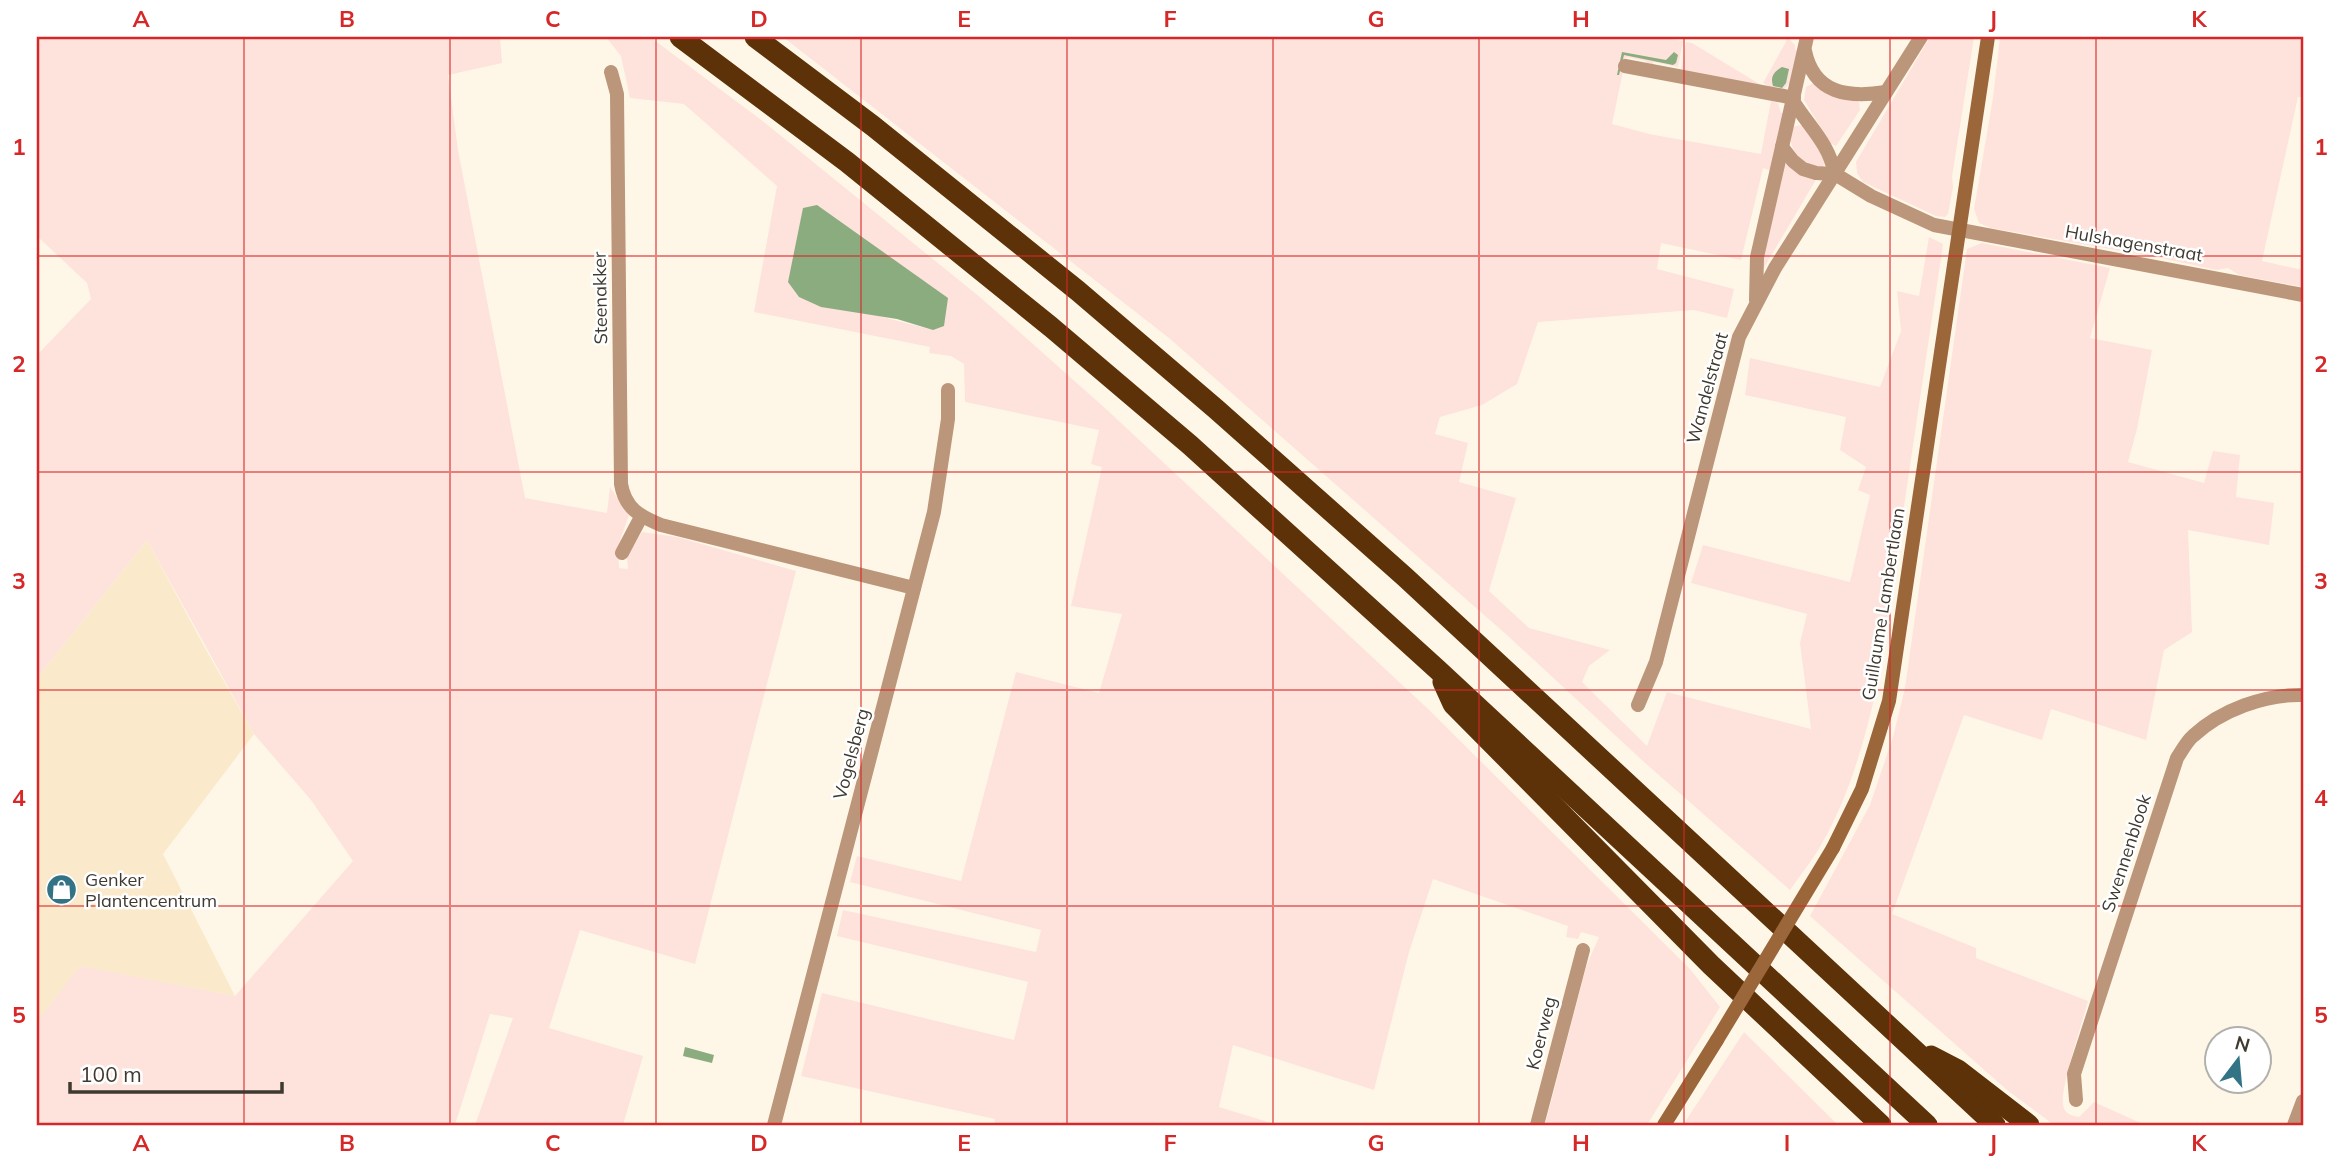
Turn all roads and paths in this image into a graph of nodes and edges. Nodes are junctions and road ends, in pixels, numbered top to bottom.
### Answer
1 (680, 37) edge
2 (755, 37) edge
3 (1921, 37) edge
4 (1988, 37) edge
5 (1805, 40) edge
6 (1625, 66) dead end
7 (611, 72) dead end
8 (1885, 92) junction
9 (1794, 100) junction
10 (1782, 147) junction
11 (1835, 174) junction
12 (1958, 231) junction
13 (2303, 295) edge
14 (1756, 301) junction
15 (948, 390) dead end
16 (641, 517) junction
17 (622, 553) dead end
18 (914, 588) junction
19 (1438, 670) junction
20 (2303, 695) edge
21 (1638, 705) dead end
22 (1583, 950) dead end
23 (1908, 1044) junction
24 (2076, 1100) dead end
25 (2303, 1101) edge
26 (774, 1125) edge
27 (1537, 1125) edge
28 (1664, 1125) edge
29 (1881, 1125) edge
30 (1927, 1125) edge
31 (1995, 1125) edge
32 (2029, 1125) edge
33 (2294, 1125) edge

1 - 19 highway
2 - 23 highway
3 - 8 street, Wandelstraat
4 - 12 street, Guillaume Lambertlaan
5 - 8 street
5 - 9 street
6 - 9 street
7 - 16 street, Steenakker
8 - 11 street, Wandelstraat
9 - 10 street
9 - 11 street
10 - 11 street
10 - 14 street
11 - 12 street, Hulshagenstraat
11 - 14 street, Wandelstraat
12 - 13 street, Hulshagenstraat
12 - 28 street, Guillaume Lambertlaan, bridge
14 - 21 street, Wandelstraat
15 - 18 street, Vogelsberg
16 - 17 street
16 - 18 street
18 - 26 street, Vogelsberg
19 - 29 highway
19 - 30 highway
20 - 24 street, Swennenblook
22 - 27 street, Koerweg
23 - 31 highway
23 - 32 highway
25 - 33 street

